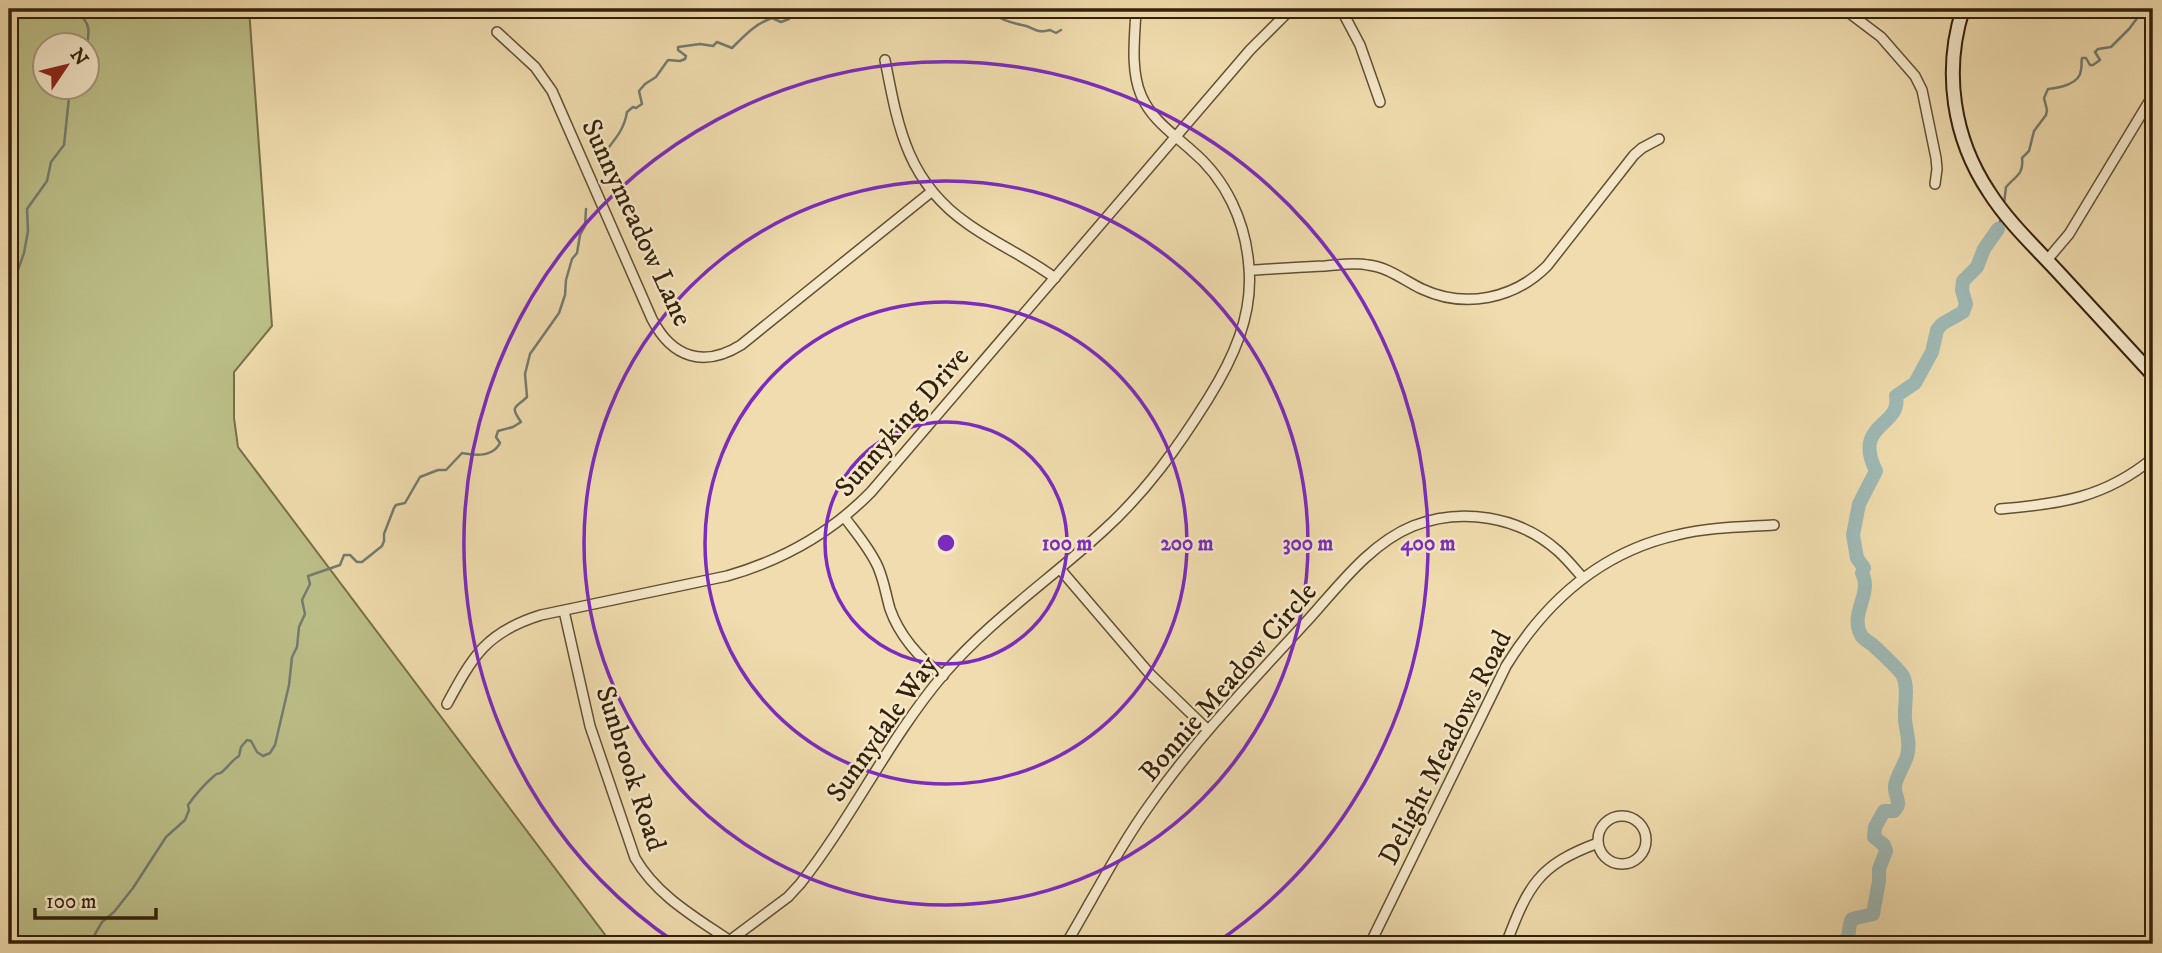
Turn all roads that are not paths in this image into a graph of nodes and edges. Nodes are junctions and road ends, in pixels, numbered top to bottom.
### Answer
1 (1136, 9) edge
2 (1291, 9) edge
3 (1342, 9) edge
4 (1844, 9) edge
5 (1964, 9) edge
6 (497, 32) dead end
7 (885, 60) dead end
8 (2153, 95) edge
9 (1380, 102) dead end
10 (1176, 137) junction
11 (1659, 139) dead end
12 (1935, 184) dead end
13 (931, 192) junction
14 (2047, 260) junction
15 (1250, 271) junction
16 (1055, 278) junction
17 (2153, 375) edge
18 (2153, 458) edge
19 (2000, 509) dead end
20 (845, 518) junction
21 (1774, 525) dead end
22 (1060, 569) junction
23 (1583, 578) junction
24 (564, 611) junction
25 (943, 676) junction
26 (447, 704) dead end
27 (1208, 730) junction
28 (1598, 843) junction
29 (727, 943) edge
30 (1066, 944) edge
31 (1370, 944) edge
32 (1506, 944) edge

1 - 10 street, Sunnydale Way
2 - 10 street, Sunnyking Drive
3 - 9 street
4 - 12 street
5 - 14 main road
6 - 13 street, Sunnymeadow Lane
7 - 13 street
8 - 14 street
10 - 15 street, Sunnydale Way
10 - 16 street, Sunnyking Drive
11 - 15 street
13 - 16 street
14 - 17 main road
15 - 22 street, Sunnydale Way
16 - 20 street, Sunnyking Drive
18 - 19 street
20 - 24 street, Sunnyking Drive
20 - 25 street
21 - 23 street, Delight Meadows Road
22 - 25 street, Sunnydale Way
22 - 27 street
23 - 27 street, Bonnie Meadow Circle
23 - 31 street, Delight Meadows Road
24 - 26 street, Sunnyking Drive
24 - 29 street, Sunbrook Road
25 - 29 street, Sunnydale Way
27 - 30 street, Bonnie Meadow Circle
28 - 28 street
28 - 32 street

